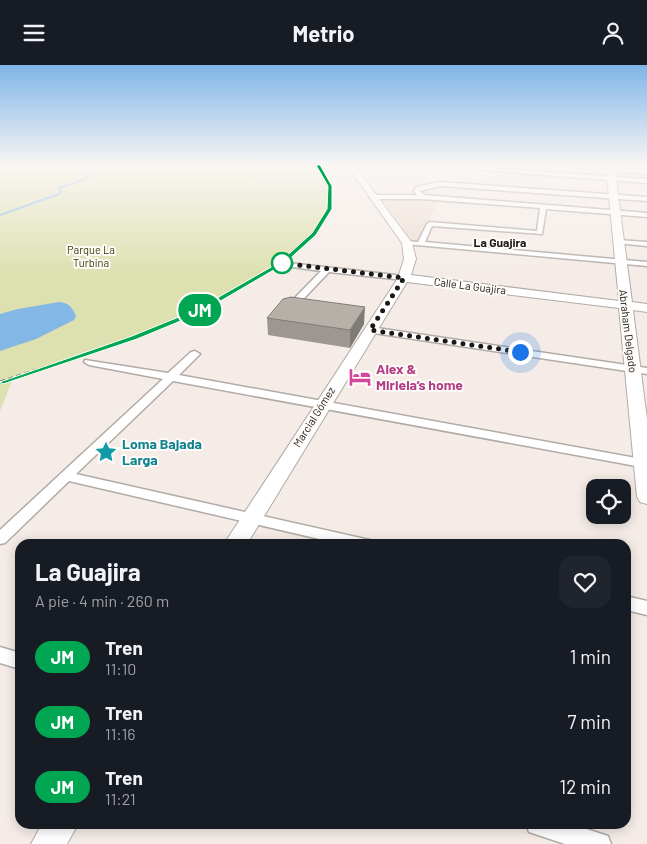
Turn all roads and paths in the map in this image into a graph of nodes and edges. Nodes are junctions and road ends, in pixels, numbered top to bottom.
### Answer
1 (375, 201) edge
2 (480, 201) edge
3 (614, 201) edge
4 (542, 206) junction
5 (615, 213) junction
6 (647, 215) edge
7 (618, 242) junction
8 (408, 243) junction
9 (421, 244) junction
10 (647, 244) edge
11 (620, 261) junction
12 (647, 264) edge
13 (292, 265) dead end
14 (327, 269) junction
15 (404, 278) junction
16 (624, 305) junction
17 (647, 308) edge
18 (286, 312) edge
19 (370, 330) junction
20 (195, 355) dead end
21 (89, 362) dead end
22 (640, 370) edge
23 (170, 378) junction
24 (322, 404) junction
25 (645, 464) edge
26 (66, 476) junction
27 (647, 497) edge
28 (252, 518) junction
29 (0, 539) edge
30 (238, 539) edge
31 (344, 539) edge
32 (631, 604) edge
33 (647, 608) edge
34 (0, 655) edge
35 (15, 660) edge
36 (58, 829) edge
37 (553, 829) edge
38 (48, 844) edge
39 (600, 844) edge

1 - 8 main road
2 - 4 street
3 - 5 main road, Abraham Delgado
4 - 5 street
4 - 9 street
5 - 6 street
5 - 7 main road, Abraham Delgado
7 - 10 street
7 - 11 main road, Abraham Delgado
8 - 9 street
8 - 15 main road, Marcial Gómez
9 - 11 street
11 - 12 street
11 - 16 main road, Abraham Delgado
13 - 14 street, Calle La Guajira
14 - 15 street, Calle La Guajira
14 - 18 street
15 - 16 main road, Calle La Guajira
15 - 19 main road, Marcial Gómez
16 - 17 main road, Calle La Guajira
16 - 22 main road, Abraham Delgado
19 - 22 street
19 - 24 main road, Marcial Gómez
20 - 23 street
21 - 23 street
22 - 25 main road, Abraham Delgado
23 - 24 street
23 - 26 street
24 - 25 street
24 - 28 main road, Marcial Gómez
25 - 27 main road, Abraham Delgado
26 - 28 street
26 - 29 street
28 - 30 main road, Marcial Gómez
28 - 31 street
32 - 33 street
34 - 35 street
36 - 38 main road
37 - 39 street

